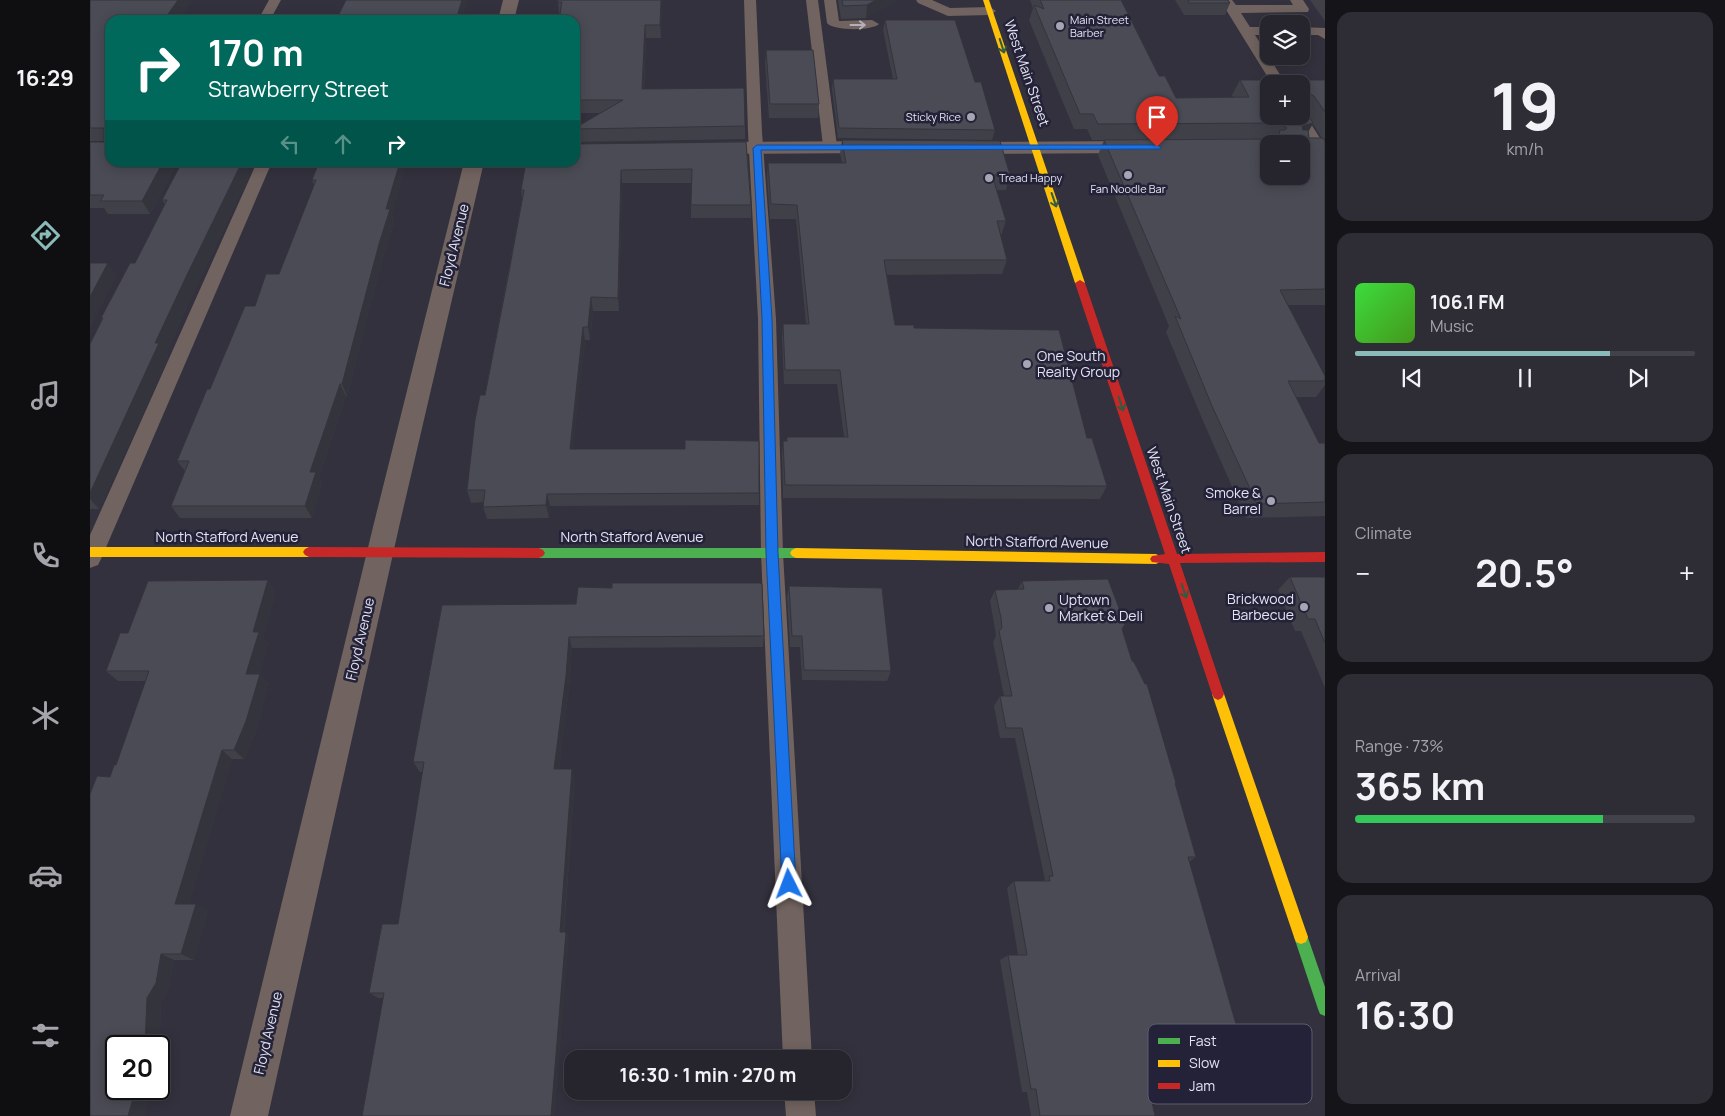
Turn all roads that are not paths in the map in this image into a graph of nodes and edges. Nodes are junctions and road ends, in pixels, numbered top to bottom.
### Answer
1 (275, 0) edge
2 (511, 0) edge
3 (750, 0) edge
4 (812, 0) edge
5 (830, 0) edge
6 (922, 0) edge
7 (1296, 0) edge
8 (1229, 4) edge
9 (988, 6) edge
10 (267, 15) edge
11 (507, 15) edge
12 (872, 24) dead end
13 (1246, 31) junction
14 (1260, 31) edge
15 (1310, 31) edge
16 (1325, 35) edge
17 (1273, 75) edge
18 (1304, 125) edge
19 (830, 146) junction
20 (897, 147) edge
21 (945, 147) edge
22 (1036, 147) junction
23 (1161, 147) edge
24 (690, 148) edge
25 (757, 148) junction
26 (1317, 149) edge
27 (263, 167) edge
28 (473, 167) edge
29 (380, 551) junction
30 (772, 553) junction
31 (91, 555) edge
32 (1325, 557) edge
33 (1173, 559) junction
34 (1325, 1008) edge
35 (798, 1050) edge
36 (800, 1100) edge
37 (249, 1116) edge
38 (801, 1116) edge

1 - 10 lane
2 - 11 street
3 - 25 lane
4 - 19 lane
5 -> 12 lane
6 - 9 lane
7 - 8 lane
8 - 13 lane
9 -> 22 main road, West Main Street
13 - 14 lane
13 - 17 lane
15 - 16 lane
18 - 26 lane
19 - 20 street
19 - 25 street
21 - 22 street
22 - 23 street
22 -> 33 main road, West Main Street
24 - 25 street
25 - 30 lane
27 - 31 lane
28 - 29 street, Floyd Avenue
29 - 30 main road, North Stafford Avenue
29 - 31 main road, North Stafford Avenue
29 - 37 street, Floyd Avenue
30 - 33 main road, North Stafford Avenue
30 - 35 lane
32 - 33 main road, North Stafford Avenue
33 -> 34 main road, West Main Street
36 - 38 lane

